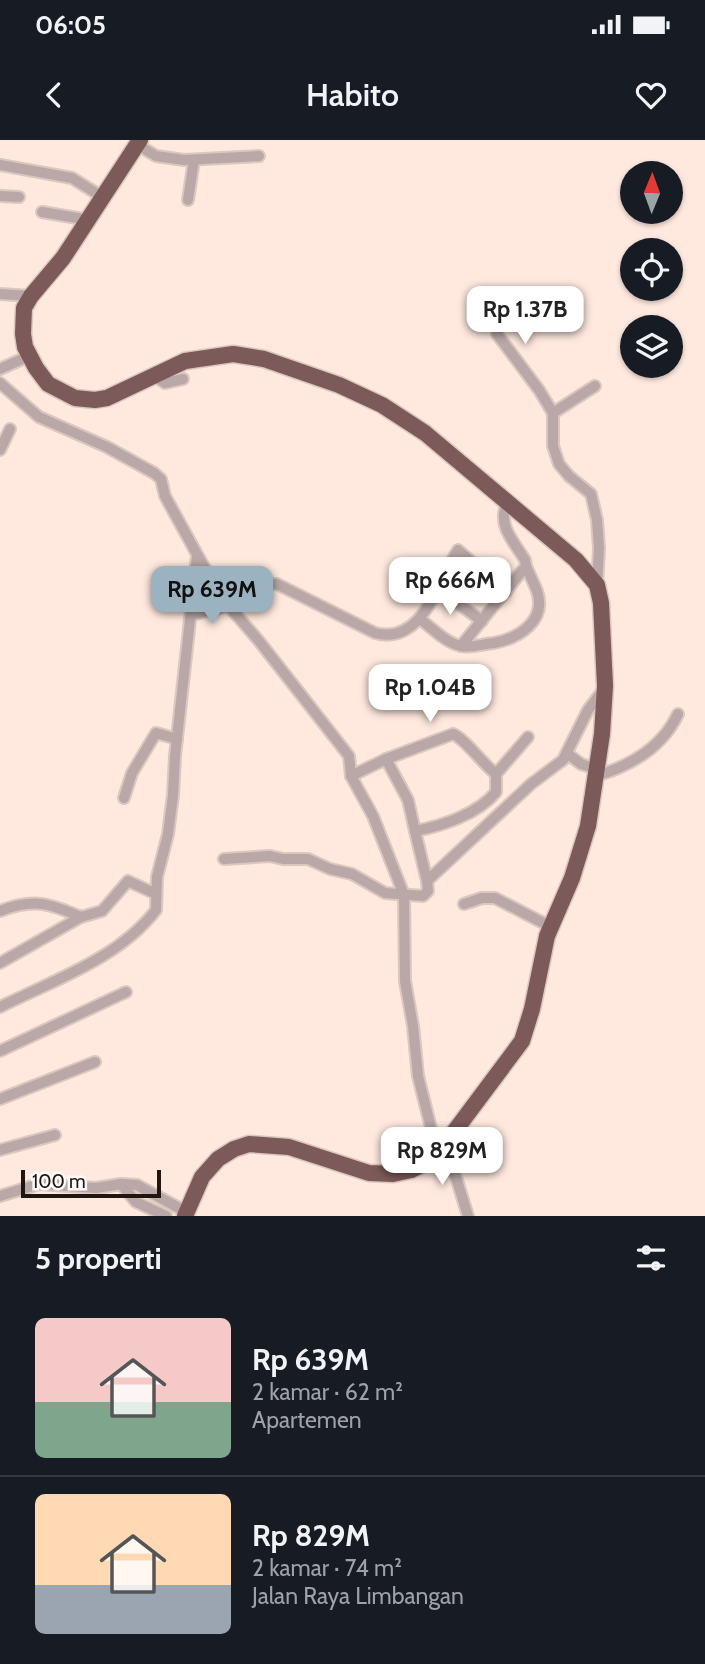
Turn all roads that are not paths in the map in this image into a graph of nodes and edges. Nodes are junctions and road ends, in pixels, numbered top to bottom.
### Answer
1 (139, 142) edge
2 (258, 156) dead end
3 (194, 160) junction
4 (0, 165) edge
5 (0, 196) edge
6 (19, 197) dead end
7 (104, 198) junction
8 (188, 200) dead end
9 (42, 212) dead end
10 (89, 220) junction
11 (0, 294) edge
12 (31, 296) junction
13 (496, 334) dead end
14 (29, 356) junction
15 (0, 369) edge
16 (153, 375) junction
17 (183, 379) dead end
18 (0, 383) edge
19 (595, 386) dead end
20 (553, 413) junction
21 (10, 429) dead end
22 (0, 450) edge
23 (508, 501) junction
24 (197, 555) junction
25 (526, 566) junction
26 (597, 585) junction
27 (437, 587) junction
28 (506, 592) junction
29 (227, 606) junction
30 (191, 614) junction
31 (420, 619) junction
32 (482, 621) junction
33 (461, 646) junction
34 (605, 686) junction
35 (678, 714) dead end
36 (528, 737) dead end
37 (177, 739) junction
38 (568, 754) junction
39 (386, 760) junction
40 (597, 772) junction
41 (496, 774) junction
42 (351, 776) junction
43 (124, 798) dead end
44 (415, 831) junction
45 (224, 859) dead end
46 (427, 881) junction
47 (156, 894) junction
48 (404, 895) junction
49 (464, 904) dead end
50 (0, 911) edge
51 (81, 917) junction
52 (551, 927) junction
53 (0, 963) edge
54 (126, 992) dead end
55 (0, 1007) edge
56 (0, 1051) edge
57 (94, 1062) dead end
58 (0, 1099) edge
59 (55, 1135) dead end
60 (441, 1147) junction
61 (0, 1150) edge
62 (121, 1184) junction
63 (0, 1196) edge
64 (186, 1214) edge
65 (166, 1216) edge
66 (468, 1216) edge

1 - 3 street
1 - 7 highway
2 - 3 street
3 - 8 street
4 - 7 street
5 - 6 street
7 - 10 highway
9 - 10 street
10 - 12 highway
11 - 12 street
12 - 14 highway
13 - 20 street
14 - 15 street
14 - 16 highway
16 - 17 street
16 - 23 highway
18 - 24 street
19 - 20 street
20 - 26 street
21 - 22 street
23 - 25 street
23 - 26 highway
24 - 29 street
24 - 30 street
25 - 28 street
25 - 33 street
26 - 34 highway
27 - 28 street
27 - 31 street
27 - 32 street
28 - 32 street
29 - 30 street
29 - 31 street
29 - 42 street
30 - 37 street
31 - 33 street
32 - 33 street
34 - 38 street
34 - 40 highway
35 - 40 street
36 - 41 street
37 - 43 street
37 - 47 street
38 - 40 street
38 - 46 street
39 - 41 street
39 - 42 street
39 - 44 street
40 - 52 highway
41 - 44 street
42 - 48 street
44 - 46 street
45 - 48 street
46 - 48 street
47 - 51 street
47 - 55 street
48 - 60 street
49 - 52 street
50 - 51 street
51 - 53 street
52 - 60 highway
54 - 56 street
57 - 58 street
59 - 61 street
60 - 64 highway
60 - 66 street
62 - 63 street
62 - 64 street
62 - 65 street

